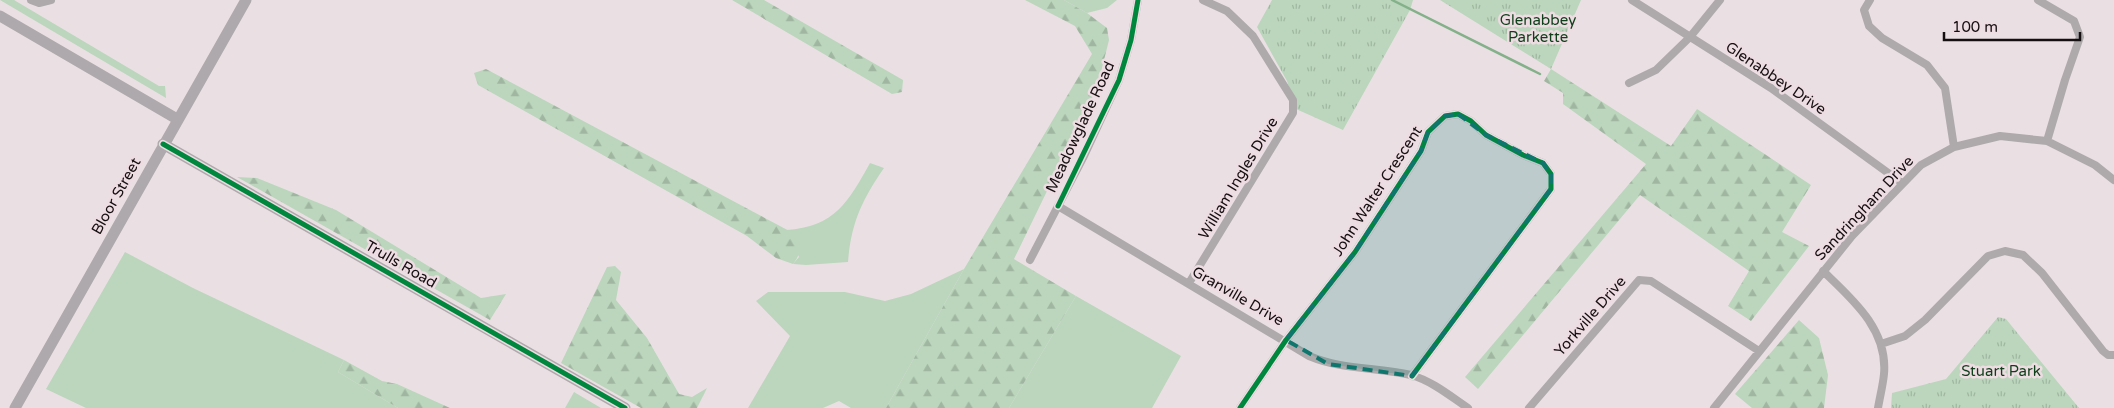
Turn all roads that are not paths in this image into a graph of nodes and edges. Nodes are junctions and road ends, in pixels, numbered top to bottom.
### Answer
1 (31, 0) edge
2 (51, 0) edge
3 (246, 0) edge
4 (1138, 0) edge
5 (1203, 0) edge
6 (1632, 0) edge
7 (1720, 0) edge
8 (1870, 0) edge
9 (2038, 0) edge
10 (0, 16) edge
11 (1690, 37) junction
12 (1629, 83) dead end
13 (177, 119) junction
14 (2047, 141) junction
15 (163, 144) junction
16 (1954, 147) junction
17 (2114, 180) edge
18 (1902, 183) junction
19 (1058, 206) junction
20 (1030, 260) dead end
21 (1823, 271) junction
22 (1189, 283) junction
23 (1286, 340) junction
24 (1881, 344) junction
25 (1759, 351) junction
26 (2114, 355) edge
27 (1412, 376) junction
28 (15, 408) edge
29 (625, 408) edge
30 (1240, 408) edge
31 (1468, 408) edge
32 (1529, 408) edge
33 (1714, 408) edge
34 (1878, 408) edge

1 - 2 street
3 - 13 street, Bloor Street
4 - 19 street, Meadowglade Road
5 - 22 street, William Ingles Drive
6 - 11 street, Glenabbey Drive
7 - 11 street
8 - 16 street
9 - 14 street
10 - 13 street
11 - 12 street
11 - 18 street, Glenabbey Drive
13 - 15 street, Bloor Street
14 - 16 street, Sandringham Drive
14 - 17 street, Sandringham Drive
15 - 28 street, Bloor Street
15 - 29 street, Trulls Road
16 - 18 street, Sandringham Drive
18 - 21 street, Sandringham Drive
19 - 20 street, Meadowglade Road
19 - 22 street, Granville Drive
21 - 24 street
21 - 25 street, Sandringham Drive
22 - 23 street, Granville Drive
23 - 27 street, Granville Drive
23 - 27 street, John Walter Crescent
23 - 30 street, John Walter Crescent
24 - 26 street
24 - 34 street
25 - 32 street, Yorkville Drive
25 - 33 street, Sandringham Drive
27 - 31 street, Granville Drive

